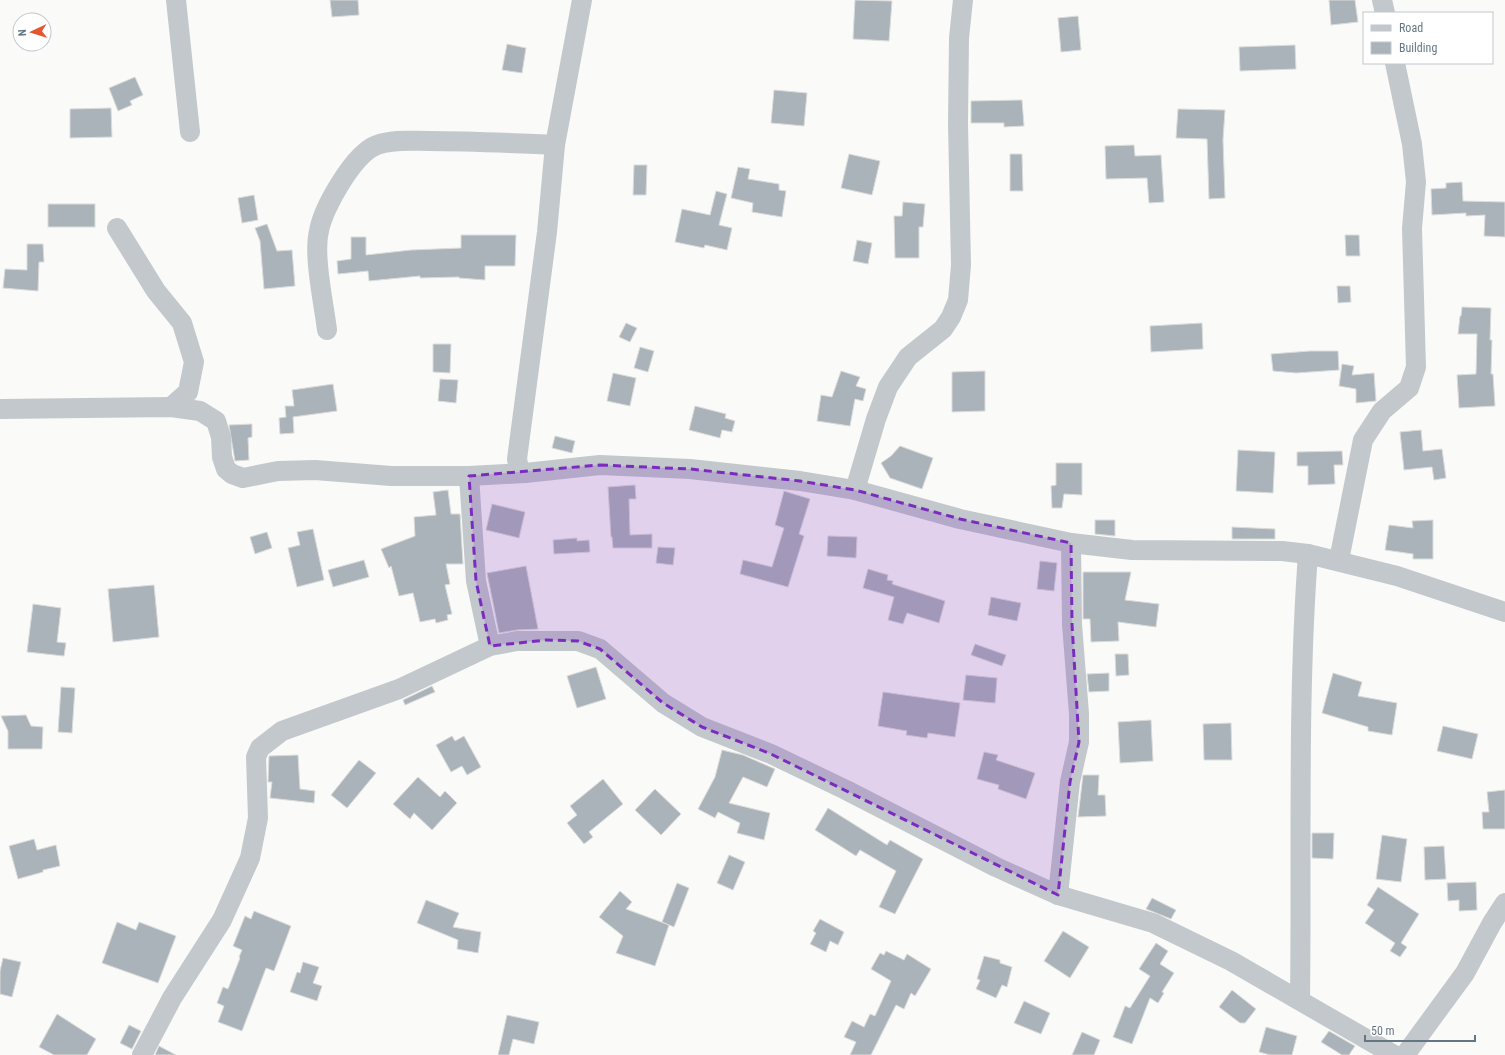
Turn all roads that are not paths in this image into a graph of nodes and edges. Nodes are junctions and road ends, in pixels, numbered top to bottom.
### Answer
1 (176, 0) edge
2 (582, 0) edge
3 (963, 0) edge
4 (1382, 0) edge
5 (1385, 12) edge
6 (1395, 64) edge
7 (190, 132) dead end
8 (555, 145) junction
9 (116, 228) dead end
10 (327, 330) dead end
11 (171, 407) junction
12 (0, 409) edge
13 (524, 473) junction
14 (469, 476) junction
15 (855, 490) junction
16 (1071, 544) junction
17 (1308, 554) junction
18 (1339, 560) junction
19 (1505, 612) edge
20 (490, 646) junction
21 (1058, 895) junction
22 (1505, 903) edge
23 (1300, 1000) junction
24 (142, 1055) edge
25 (1394, 1055) edge
26 (1405, 1055) edge

1 - 7 street
2 - 8 street
3 - 15 street
4 - 5 street
6 - 18 street
8 - 10 street
8 - 13 street
9 - 11 street
11 - 12 street
11 - 14 street
13 - 14 street
13 - 15 street
14 - 20 street
15 - 16 street
16 - 17 street
16 - 21 street
17 - 18 street
17 - 23 street
18 - 19 street
20 - 21 street
20 - 24 street
21 - 23 street
22 - 26 street
23 - 25 street

